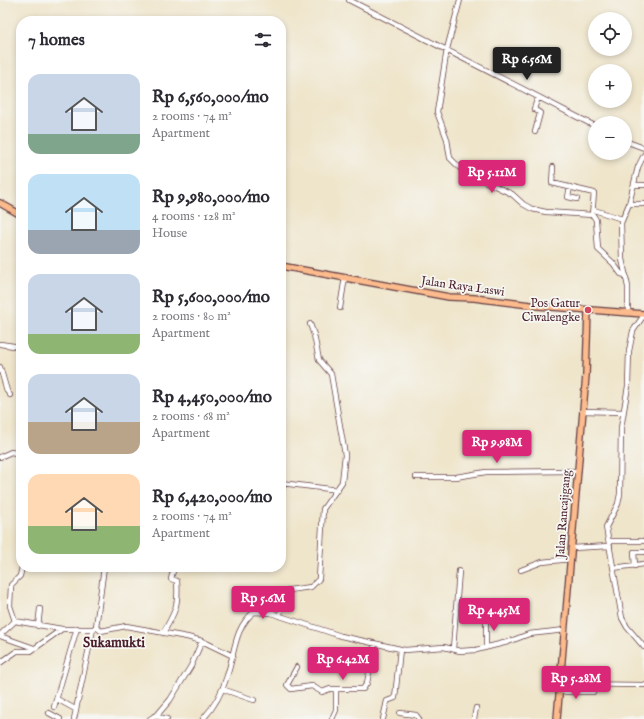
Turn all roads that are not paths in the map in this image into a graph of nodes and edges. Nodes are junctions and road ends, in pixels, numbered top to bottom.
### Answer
1 (349, 0) edge
2 (460, 0) edge
3 (449, 50) junction
4 (538, 97) junction
5 (588, 122) edge
6 (535, 132) dead end
7 (632, 143) edge
8 (644, 148) edge
9 (644, 155) edge
10 (553, 167) dead end
11 (634, 185) junction
12 (644, 186) edge
13 (570, 187) junction
14 (576, 199) dead end
15 (0, 203) edge
16 (629, 204) junction
17 (644, 204) edge
18 (16, 212) edge
19 (593, 213) junction
20 (622, 219) junction
21 (286, 267) edge
22 (624, 275) junction
23 (345, 277) junction
24 (340, 308) dead end
25 (588, 310) junction
26 (628, 313) junction
27 (644, 315) edge
28 (310, 324) dead end
29 (0, 344) edge
30 (16, 346) edge
31 (0, 367) edge
32 (10, 395) dead end
33 (582, 411) junction
34 (618, 411) junction
35 (16, 453) edge
36 (0, 457) edge
37 (577, 471) junction
38 (416, 477) dead end
39 (286, 484) edge
40 (338, 490) junction
41 (643, 540) dead end
42 (608, 544) junction
43 (572, 548) junction
44 (644, 552) edge
45 (571, 559) junction
46 (644, 564) edge
47 (634, 566) junction
48 (613, 568) junction
49 (521, 570) dead end
50 (459, 571) dead end
51 (21, 572) edge
52 (103, 572) edge
53 (173, 572) edge
54 (277, 595) dead end
55 (40, 609) dead end
56 (272, 613) junction
57 (279, 616) junction
58 (486, 618) dead end
59 (15, 621) junction
60 (38, 626) junction
61 (77, 628) junction
62 (95, 628) junction
63 (62, 629) junction
64 (565, 630) junction
65 (163, 633) junction
66 (0, 636) edge
67 (202, 640) junction
68 (375, 642) junction
69 (486, 647) junction
70 (644, 647) edge
71 (34, 648) junction
72 (400, 649) junction
73 (453, 649) junction
74 (233, 656) junction
75 (0, 663) edge
76 (297, 667) dead end
77 (561, 684) junction
78 (644, 685) edge
79 (222, 689) junction
80 (336, 689) junction
81 (560, 692) junction
82 (593, 692) dead end
83 (57, 700) junction
84 (254, 700) dead end
85 (54, 707) dead end
86 (476, 708) dead end
87 (75, 709) junction
88 (48, 713) dead end
89 (400, 713) dead end
90 (152, 718) edge
91 (60, 719) edge
92 (74, 719) edge
93 (167, 719) edge
94 (203, 719) edge
95 (332, 719) edge
96 (383, 719) edge
97 (419, 719) edge
98 (474, 719) edge
99 (557, 719) edge

1 - 3 street
2 - 3 street
3 - 4 street
3 - 19 street
4 - 5 street
4 - 6 street
7 - 8 street
9 - 11 street
10 - 13 street
11 - 12 street
11 - 16 street
13 - 14 street
13 - 19 street
15 - 18 main road
16 - 17 street
16 - 20 street
19 - 20 street
19 - 22 street
20 - 22 street
21 - 23 main road, Jalan Raya Laswi
22 - 26 street
23 - 24 street
23 - 25 main road, Jalan Raya Laswi
25 - 26 main road, Jalan Raya Laswi
25 - 33 main road, Jalan Rancajigang
26 - 27 main road, Jalan Raya Laswi
27 - 34 street
28 - 40 street
29 - 30 street
31 - 32 street
33 - 34 street
33 - 37 main road, Jalan Rancajigang
34 - 42 street
35 - 36 street
37 - 38 street
37 - 43 main road, Jalan Rancajigang
39 - 40 street
40 - 57 street
41 - 42 street
42 - 43 street
42 - 48 street
43 - 45 main road, Jalan Rancajigang
44 - 47 street
45 - 49 street
45 - 64 main road, Jalan Rancajigang
46 - 47 street
47 - 48 street
48 - 70 street
50 - 73 street
51 - 59 street
52 - 62 street
53 - 65 street
54 - 56 street
55 - 60 street
56 - 57 street
56 - 74 street
57 - 68 street
58 - 69 street
59 - 60 street
59 - 66 street
60 - 63 street
61 - 62 street
61 - 63 street
61 - 83 street
62 - 65 street
62 - 87 street
63 - 71 street
64 - 69 street
64 - 77 main road, Jalan Rancajigang
65 - 67 street
66 - 71 street
67 - 74 street
67 - 90 street
68 - 72 street
68 - 80 street
69 - 73 street
71 - 75 street
72 - 73 street
72 - 96 street
74 - 79 street
76 - 80 street
77 - 78 street
77 - 81 main road, Jalan Rancajigang
79 - 84 street
79 - 94 street
80 - 95 street
81 - 82 street
81 - 99 main road, Jalan Rancajigang
83 - 85 street
83 - 87 street
86 - 98 street
87 - 92 street
88 - 91 street
89 - 97 street
90 - 93 street

